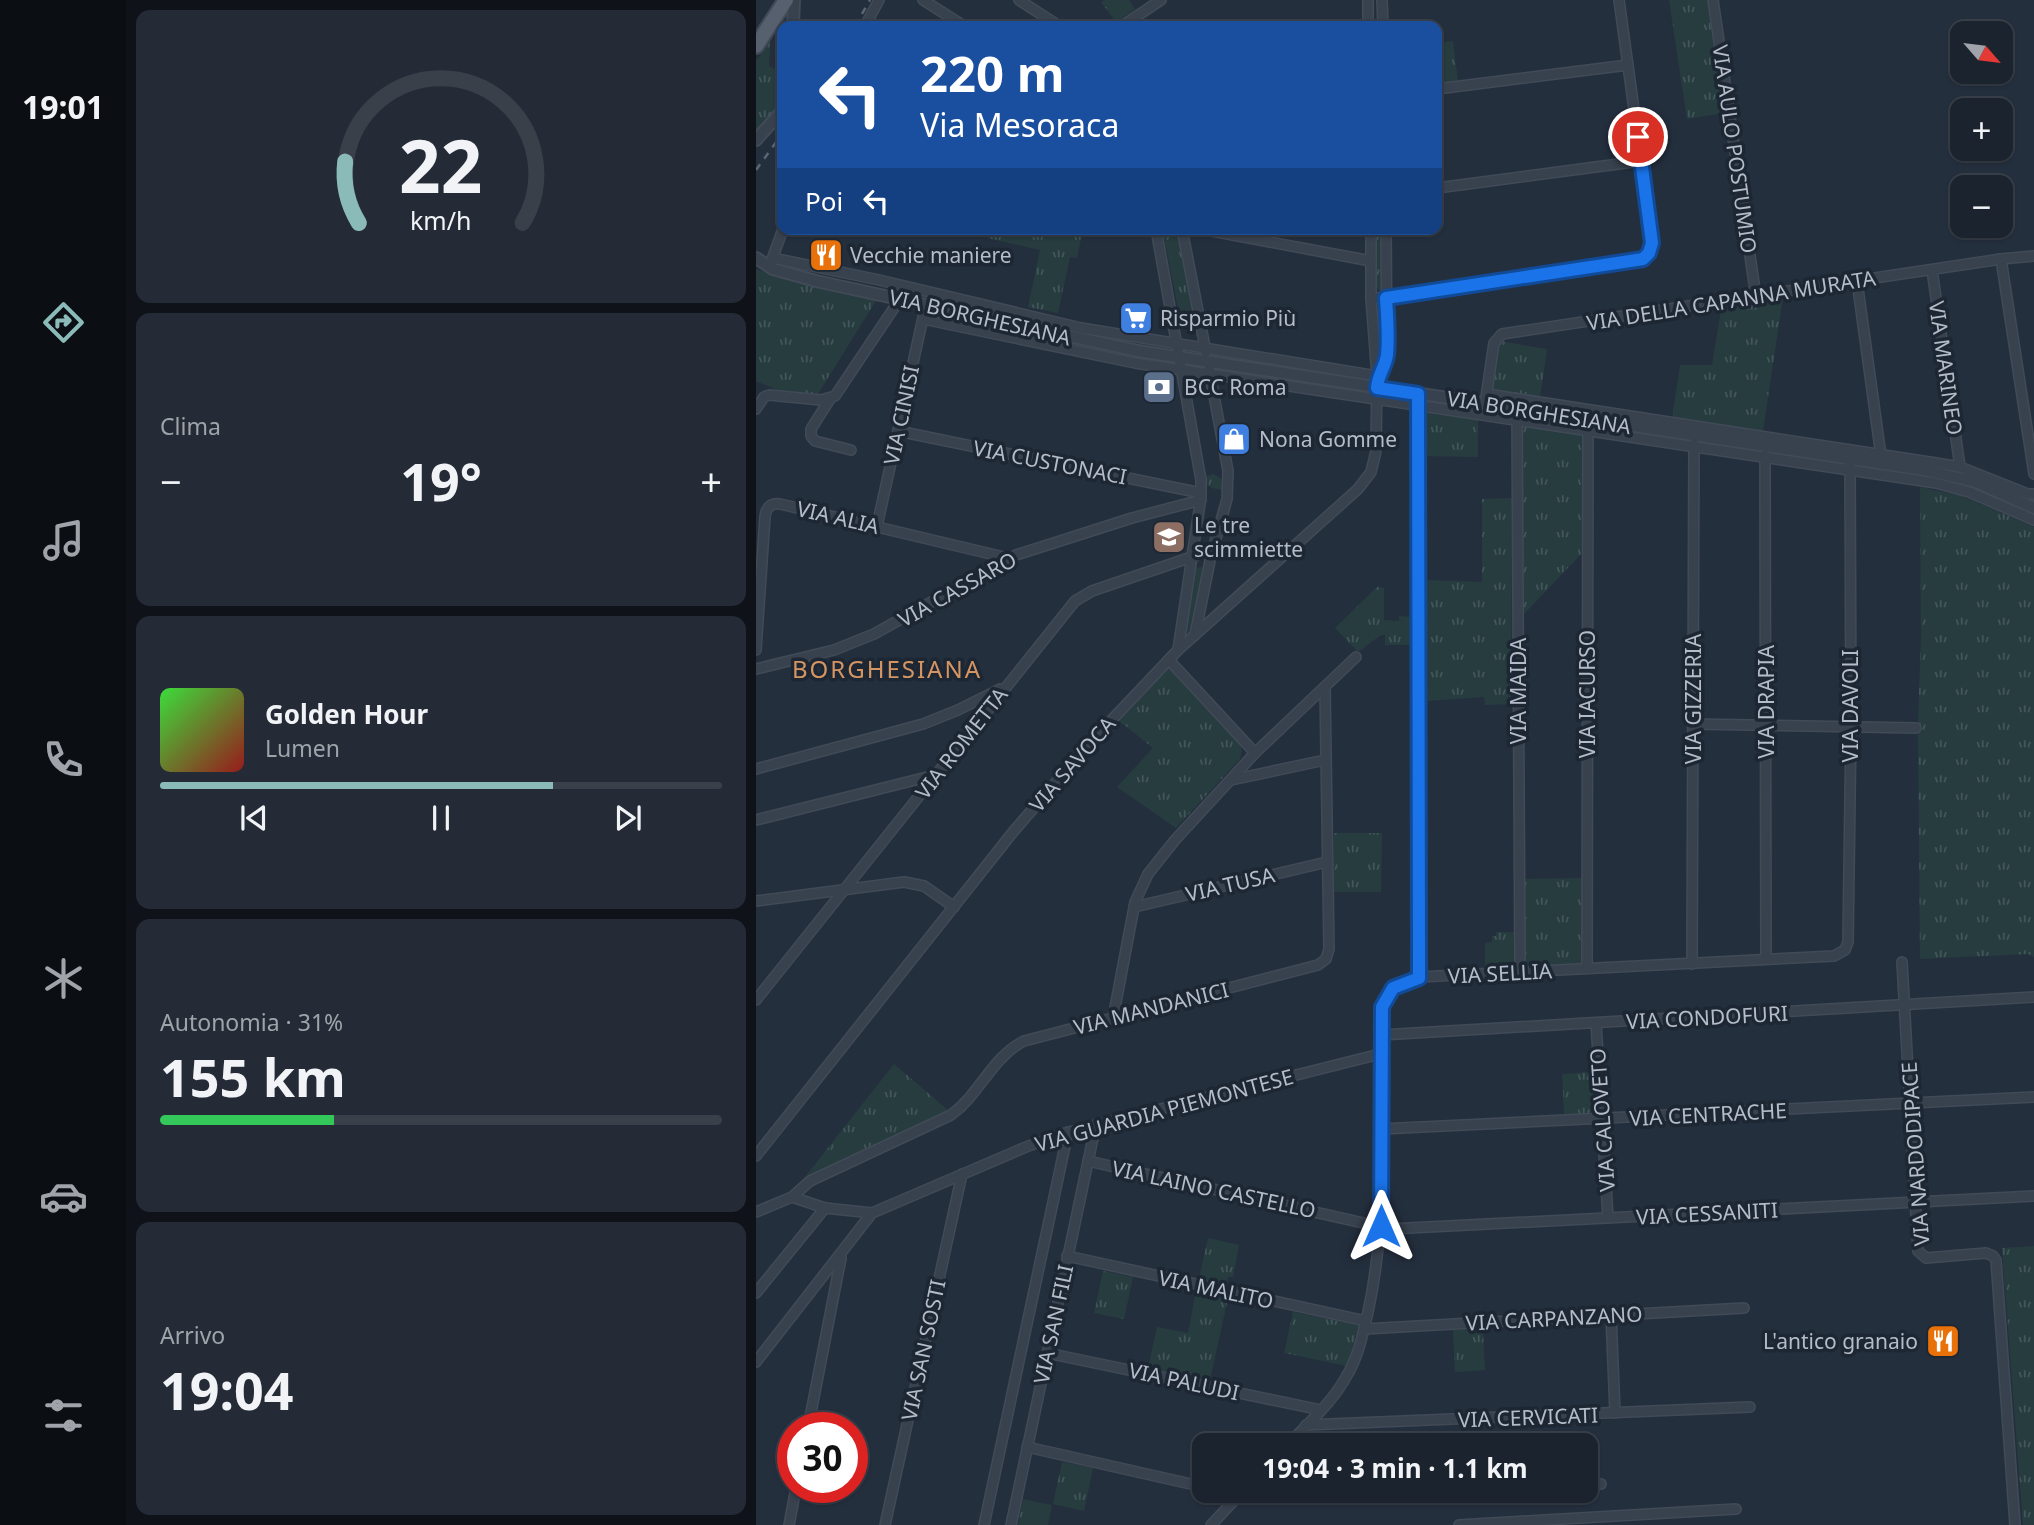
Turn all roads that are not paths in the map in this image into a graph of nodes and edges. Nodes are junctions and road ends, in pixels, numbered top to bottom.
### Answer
1 (786, 0) edge
2 (794, 0) edge
3 (879, 0) edge
4 (923, 0) edge
5 (1019, 0) edge
6 (1161, 0) edge
7 (1368, 0) edge
8 (1382, 0) edge
9 (1619, 0) edge
10 (1713, 0) edge
11 (1139, 15) junction
12 (793, 21) edge
13 (870, 21) edge
14 (956, 21) edge
15 (1051, 21) edge
16 (1130, 21) edge
17 (1142, 21) edge
18 (1368, 21) edge
19 (1383, 21) edge
20 (756, 46) edge
21 (1628, 65) junction
22 (1442, 88) edge
23 (777, 119) edge
24 (756, 139) edge
25 (1641, 161) junction
26 (1442, 187) edge
27 (781, 235) edge
28 (1157, 235) edge
29 (1183, 235) edge
30 (1232, 235) edge
31 (1371, 235) edge
32 (1386, 235) edge
33 (2034, 256) edge
34 (756, 258) edge
35 (2001, 259) junction
36 (1371, 261) junction
37 (771, 262) junction
38 (1932, 270) junction
39 (809, 273) junction
40 (1857, 281) junction
41 (1756, 297) junction
42 (1386, 298) junction
43 (900, 299) junction
44 (1371, 299) junction
45 (926, 304) junction
46 (923, 319) junction
47 (1178, 345) junction
48 (1205, 349) junction
49 (1181, 357) junction
50 (1208, 361) junction
51 (1183, 370) junction
52 (1210, 373) junction
53 (1377, 388) junction
54 (830, 399) junction
55 (1418, 399) junction
56 (1486, 399) junction
57 (756, 409) edge
58 (1517, 414) junction
59 (1588, 424) junction
60 (898, 431) junction
61 (1694, 441) junction
62 (850, 450) dead end
63 (1765, 452) junction
64 (1881, 459) junction
65 (1850, 464) junction
66 (1960, 467) junction
67 (2034, 474) edge
68 (1937, 478) junction
69 (2034, 494) edge
70 (1201, 497) junction
71 (2034, 508) edge
72 (2034, 520) edge
73 (877, 526) junction
74 (1212, 550) junction
75 (1192, 556) junction
76 (1008, 558) junction
77 (1195, 635) junction
78 (756, 650) edge
79 (1178, 650) junction
80 (1356, 657) dead end
81 (1169, 660) junction
82 (756, 669) edge
83 (1005, 687) junction
84 (1325, 687) junction
85 (1692, 724) junction
86 (1767, 726) junction
87 (1851, 727) junction
88 (1916, 729) dead end
89 (1255, 753) junction
90 (1325, 760) junction
91 (756, 768) edge
92 (936, 775) junction
93 (1229, 781) junction
94 (756, 820) edge
95 (1327, 862) junction
96 (844, 890) junction
97 (756, 901) edge
98 (954, 907) junction
99 (1134, 907) junction
100 (1844, 952) joint
101 (1766, 959) junction
102 (1902, 962) dead end
103 (1692, 964) junction
104 (1587, 968) junction
105 (1520, 973) junction
106 (1419, 978) junction
107 (2034, 997) edge
108 (756, 1000) edge
109 (1905, 1005) junction
110 (1113, 1018) junction
111 (1596, 1023) junction
112 (1381, 1035) junction
113 (1380, 1054) junction
114 (2034, 1097) edge
115 (1910, 1103) junction
116 (1602, 1119) junction
117 (1096, 1124) junction
118 (1381, 1129) junction
119 (1068, 1132) junction
120 (756, 1156) edge
121 (1088, 1161) junction
122 (962, 1174) junction
123 (792, 1196) junction
124 (2034, 1196) edge
125 (1915, 1202) junction
126 (825, 1208) junction
127 (756, 1212) edge
128 (872, 1213) junction
129 (1608, 1218) junction
130 (1381, 1226) junction
131 (841, 1255) junction
132 (1067, 1256) junction
133 (756, 1293) edge
134 (1744, 1308) dead end
135 (1611, 1314) junction
136 (1365, 1325) junction
137 (1047, 1353) junction
138 (756, 1362) edge
139 (1750, 1407) dead end
140 (1321, 1409) junction
141 (811, 1412) edge
142 (1615, 1413) junction
143 (1306, 1425) junction
144 (1299, 1433) edge
145 (1027, 1447) junction
146 (1598, 1483) edge
147 (1601, 1483) dead end
148 (1192, 1484) edge
149 (793, 1503) edge
150 (1232, 1503) edge
151 (1736, 1509) dead end
152 (789, 1525) edge
153 (885, 1525) edge
154 (984, 1525) edge
155 (1011, 1525) edge
156 (1211, 1525) edge
157 (1459, 1525) edge
158 (2015, 1525) edge

1 - 20 main road
2 - 12 street
3 - 13 street
4 - 14 street
5 - 15 street
6 - 11 street
7 - 18 street
8 - 19 street
9 - 21 street
10 - 41 street, VIA AULO POSTUMIO
11 - 16 street
11 - 17 street
21 - 22 street
21 - 25 street
23 - 24 street
25 - 26 street
25 - 42 street
27 - 37 street
28 - 47 street
29 - 48 street
30 - 36 street
31 - 36 street
32 - 42 street
33 - 35 street, VIA DELLA CAPANNA MURATA
34 - 37 street, VIA BORGHESIANA
35 - 38 street, VIA DELLA CAPANNA MURATA
35 - 67 street
36 - 44 street
37 - 39 street, VIA BORGHESIANA
38 - 40 street, VIA DELLA CAPANNA MURATA
38 - 66 street, VIA MARINEO
39 - 43 street, VIA BORGHESIANA
39 - 47 street, VIA BORGHESIANA
40 - 41 street, VIA DELLA CAPANNA MURATA
40 - 64 street
41 - 56 street, VIA DELLA CAPANNA MURATA
42 - 44 street
42 - 53 street
43 - 45 street, VIA BORGHESIANA
43 - 54 street
44 - 53 street
45 - 46 street, VIA CINISI
45 - 49 street, VIA BORGHESIANA
46 - 51 street, VIA BORGHESIANA
46 - 60 street, VIA CINISI
47 - 48 street, VIA BORGHESIANA
47 - 49 street
48 - 50 street
48 - 53 street, VIA BORGHESIANA
49 - 50 street, VIA BORGHESIANA
49 - 51 street
50 - 52 street
50 - 53 street, VIA BORGHESIANA
51 - 52 street, VIA BORGHESIANA
51 - 70 street
52 - 53 street, VIA BORGHESIANA
52 - 74 street
53 - 55 street, VIA BORGHESIANA
53 - 77 street, VIA SAVOCA
54 - 57 street
54 - 62 street
55 - 56 street, VIA BORGHESIANA
55 - 58 street, VIA BORGHESIANA
55 - 106 street
56 - 58 street, VIA BORGHESIANA
56 - 64 street, VIA BORGHESIANA
58 - 59 street, VIA BORGHESIANA
58 - 105 street, VIA MAIDA
59 - 61 street, VIA BORGHESIANA
59 - 104 street, VIA IACURSO
60 - 70 street, VIA CUSTONACI
60 - 73 street, VIA CINISI
61 - 63 street, VIA BORGHESIANA
61 - 85 street, VIA GIZZERIA
63 - 65 street, VIA BORGHESIANA
63 - 86 street, VIA DRAPIA
64 - 65 street, VIA BORGHESIANA
64 - 66 street, VIA BORGHESIANA
64 - 68 street, VIA BORGHESIANA
65 - 68 street, VIA BORGHESIANA
65 - 87 street, VIA DAVOLI
66 - 69 street, VIA BORGHESIANA
68 - 71 street, VIA BORGHESIANA
68 - 72 street, VIA BORGHESIANA
70 - 75 street
70 - 76 street, VIA CASSARO
73 - 76 street, VIA ALIA
73 - 78 street, VIA ALIA
74 - 75 street, VIA ROMETTA
74 - 77 street
75 - 79 street
75 - 83 street, VIA ROMETTA
76 - 82 street, VIA CASSARO
77 - 79 street, VIA SAVOCA
79 - 81 street, VIA SAVOCA
80 - 84 street
81 - 89 street
81 - 98 street, VIA SAVOCA
83 - 91 street
83 - 92 street, VIA ROMETTA
84 - 89 street
84 - 90 street, VIA MANDANICI
85 - 86 street
85 - 103 street, VIA GIZZERIA
86 - 87 street
86 - 101 street, VIA DRAPIA
87 - 88 street
87 - 100 street, VIA DAVOLI
89 - 93 street
90 - 93 street
90 - 95 street, VIA MANDANICI
92 - 94 street
92 - 96 street, VIA ROMETTA
93 - 99 street
95 - 99 street, VIA TUSA
95 - 110 street, VIA MANDANICI
96 - 97 street
96 - 98 street
96 - 108 street, VIA ROMETTA
98 - 120 street, VIA SAVOCA
99 - 110 street
100 - 101 street, VIA SELLIA
101 - 103 street, VIA SELLIA
102 - 109 street, VIA NARDODIPACE
103 - 104 street, VIA SELLIA
104 - 105 street, VIA SELLIA
105 - 106 street, VIA SELLIA
106 - 112 street, VIA SELLIA
107 - 109 street, VIA CONDOFURI
109 - 111 street, VIA CONDOFURI
109 - 115 street, VIA NARDODIPACE
110 - 123 street, VIA MANDANICI
111 - 112 street, VIA CONDOFURI
111 - 116 street, VIA CALOVETO
112 - 113 street, VIA SELLIA
113 - 117 street, VIA GUARDIA PIEMONTESE
113 - 118 street, VIA SELLIA
114 - 115 street, VIA CENTRACHE
115 - 116 street, VIA CENTRACHE
115 - 125 street, VIA NARDODIPACE
116 - 118 street, VIA CENTRACHE
116 - 129 street, VIA CALOVETO
117 - 119 street, VIA GUARDIA PIEMONTESE
117 - 121 street, VIA SAN FILI
118 - 130 street, VIA SELLIA
119 - 122 street, VIA GUARDIA PIEMONTESE
119 - 154 street, VIA SAN FILI
121 - 130 street, VIA LAINO CASTELLO
121 - 132 street, VIA SAN FILI
122 - 128 street, VIA GUARDIA PIEMONTESE
122 - 153 street, VIA SAN SOSTI
123 - 126 street, VIA GUARDIA PIEMONTESE
123 - 127 street, VIA MANDANICI
124 - 125 street, VIA CESSANITI
125 - 129 street, VIA CESSANITI
125 - 158 street, VIA NARDODIPACE
126 - 128 street, VIA GUARDIA PIEMONTESE
126 - 133 street
128 - 131 street
129 - 130 street, VIA CESSANITI
130 - 136 street, VIA SELLIA
131 - 138 street
131 - 141 street
132 - 136 street, VIA MALITO
132 - 137 street, VIA SAN FILI
134 - 135 street, VIA CARPANZANO
135 - 136 street, VIA CARPANZANO
135 - 142 street
136 - 140 street, VIA SELLIA
137 - 140 street, VIA PALUDI
137 - 145 street, VIA SAN FILI
139 - 142 street, VIA CERVICATI
140 - 143 street, VIA SELLIA
142 - 143 street, VIA CERVICATI
143 - 144 street, VIA SELLIA
145 - 148 street
145 - 155 street, VIA SAN FILI
146 - 147 street
149 - 152 street
150 - 156 street
151 - 157 street

